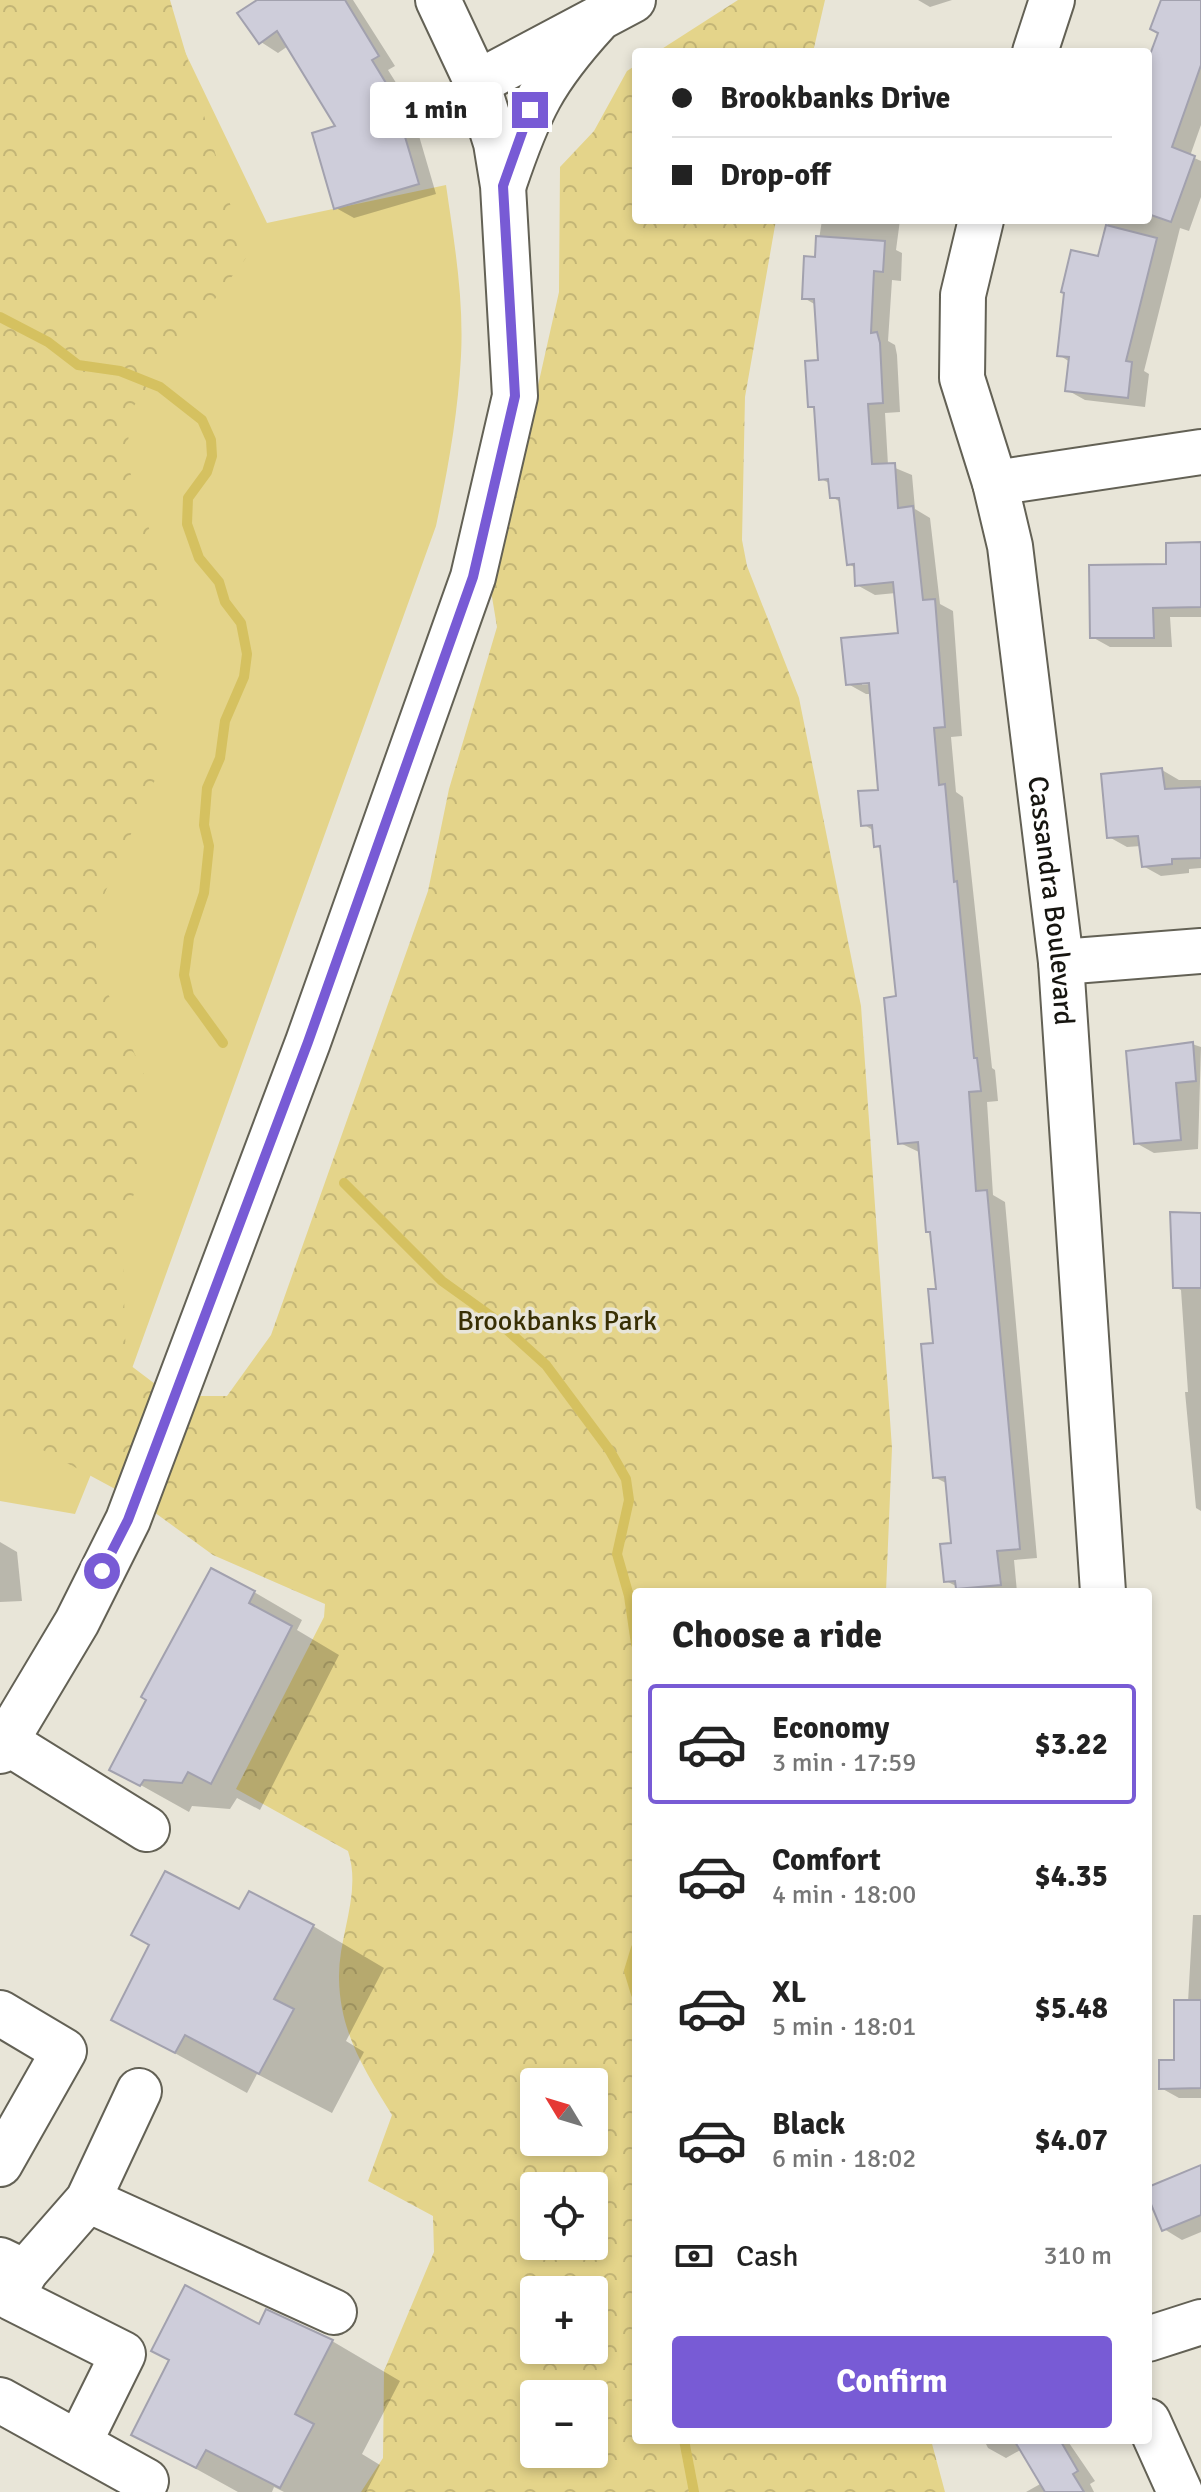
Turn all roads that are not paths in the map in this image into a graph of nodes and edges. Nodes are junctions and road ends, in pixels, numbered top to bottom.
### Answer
1 (438, 0) edge
2 (633, 0) edge
3 (1052, 0) edge
4 (596, 22) junction
5 (1036, 48) edge
6 (477, 83) junction
7 (503, 186) junction
8 (980, 224) edge
9 (1201, 452) edge
10 (995, 483) junction
11 (1201, 951) edge
12 (1061, 962) junction
13 (1103, 1588) edge
14 (2, 1743) edge
15 (147, 1829) dead end
16 (0, 2013) edge
17 (139, 2091) dead end
18 (0, 2164) edge
19 (88, 2200) junction
20 (12, 2266) edge
21 (334, 2312) dead end
22 (1201, 2322) edge
23 (1152, 2338) edge
24 (0, 2400) edge
25 (1152, 2430) edge
26 (79, 2443) junction
27 (146, 2481) dead end
28 (1180, 2492) edge

1 - 6 street
2 - 4 street
3 - 5 street
4 - 6 street
4 - 7 street
6 - 7 street
7 - 14 street
8 - 10 street, Cassandra Boulevard
9 - 10 street
10 - 12 street, Cassandra Boulevard
11 - 12 street
12 - 13 street, Cassandra Boulevard
14 - 15 street
16 - 18 street
17 - 19 street
19 - 20 street
19 - 21 street
20 - 26 street
22 - 23 street
24 - 26 street
25 - 28 street
26 - 27 street

